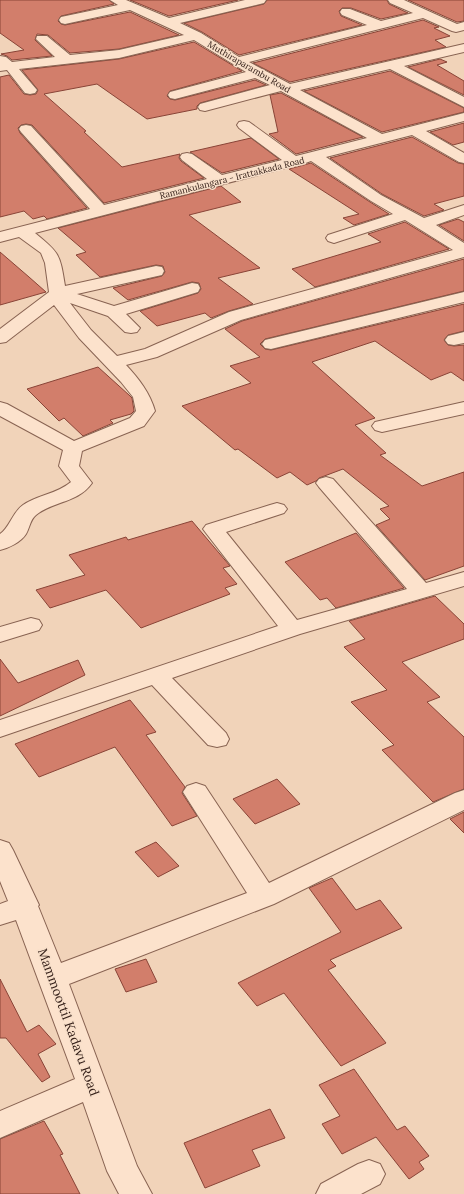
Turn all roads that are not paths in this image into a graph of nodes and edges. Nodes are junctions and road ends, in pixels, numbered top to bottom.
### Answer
1 (116, 0) edge
2 (394, 0) edge
3 (254, 1) edge
4 (132, 6) junction
5 (346, 12) dead end
6 (424, 14) junction
7 (65, 20) dead end
8 (168, 22) junction
9 (379, 26) junction
10 (464, 26) edge
11 (196, 36) junction
12 (42, 39) dead end
13 (464, 48) edge
14 (67, 60) junction
15 (238, 61) junction
16 (3, 64) edge
17 (391, 64) junction
18 (258, 73) junction
19 (285, 88) junction
20 (30, 90) dead end
21 (175, 95) dead end
22 (464, 104) edge
23 (205, 107) dead end
24 (464, 117) edge
25 (244, 125) dead end
26 (26, 129) dead end
27 (414, 130) junction
28 (381, 139) junction
29 (314, 156) junction
30 (188, 157) dead end
31 (464, 159) edge
32 (295, 162) junction
33 (219, 180) junction
34 (464, 210) edge
35 (101, 212) junction
36 (406, 215) junction
37 (423, 224) junction
38 (22, 231) junction
39 (0, 237) edge
40 (334, 238) dead end
41 (461, 245) edge
42 (156, 271) dead end
43 (192, 288) dead end
44 (58, 293) junction
45 (464, 296) edge
46 (114, 312) junction
47 (131, 328) dead end
48 (0, 338) edge
49 (270, 344) dead end
50 (112, 363) junction
51 (0, 408) edge
52 (464, 408) edge
53 (382, 426) dead end
54 (73, 448) junction
55 (326, 484) dead end
56 (277, 509) dead end
57 (0, 544) edge
58 (464, 579) edge
59 (421, 591) junction
60 (31, 625) dead end
61 (292, 629) junction
62 (0, 635) edge
63 (154, 675) junction
64 (0, 729) edge
65 (217, 739) dead end
66 (196, 792) dead end
67 (464, 799) edge
68 (0, 850) edge
69 (264, 897) junction
70 (12, 910) edge
71 (53, 978) junction
72 (92, 1084) junction
73 (0, 1125) edge
74 (369, 1174) dead end
75 (136, 1194) edge
76 (332, 1194) edge

1 - 4 street, Muthiraparambu Road
2 - 6 street
3 - 8 street
4 - 7 street
4 - 8 street, Muthiraparambu Road
5 - 9 street
6 - 9 street
6 - 10 street
8 - 11 street, Muthiraparambu Road
9 - 15 street
11 - 14 street
11 - 15 street, Muthiraparambu Road
12 - 14 street
13 - 17 street
14 - 16 street
15 - 18 street, Muthiraparambu Road
16 - 20 street
17 - 19 street
17 - 22 street
18 - 19 street, Muthiraparambu Road
18 - 21 street
19 - 23 street
19 - 28 street, Muthiraparambu Road
24 - 27 street, Ramankulangara - Irattakkada Road
25 - 32 street
26 - 35 street
27 - 28 street, Ramankulangara - Irattakkada Road
27 - 31 street
28 - 29 street, Ramankulangara - Irattakkada Road
29 - 32 street, Ramankulangara - Irattakkada Road
29 - 36 street
30 - 33 street
32 - 33 street, Ramankulangara - Irattakkada Road
33 - 35 street, Ramankulangara - Irattakkada Road
34 - 37 street
35 - 38 street, Ramankulangara - Irattakkada Road
36 - 37 street
36 - 40 street
37 - 41 street
38 - 39 street, Ramankulangara - Irattakkada Road
38 - 44 street
41 - 50 street
42 - 44 street
43 - 46 street
44 - 46 street
44 - 48 street
44 - 50 street
45 - 49 street
46 - 47 street
50 - 54 street
51 - 54 street
52 - 53 street
54 - 57 street
55 - 59 street
56 - 61 street
58 - 59 street
59 - 61 street
60 - 62 street
61 - 63 street
63 - 64 street
63 - 65 street
66 - 69 street
67 - 69 street
68 - 70 street, Mammoottil Kadavu Road
69 - 71 street
70 - 71 street, Mammoottil Kadavu Road
71 - 72 street, Mammoottil Kadavu Road
72 - 73 street
72 - 75 street, Mammoottil Kadavu Road
74 - 76 street

